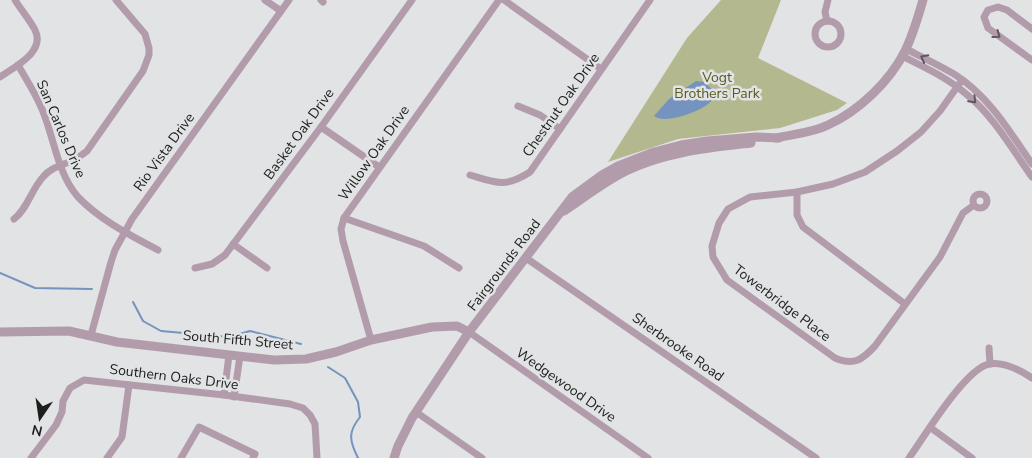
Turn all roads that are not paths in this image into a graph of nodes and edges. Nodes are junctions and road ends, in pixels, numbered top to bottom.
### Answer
1 (15, 0) edge
2 (116, 0) edge
3 (265, 0) edge
4 (289, 0) edge
5 (412, 0) edge
6 (499, 0) edge
7 (504, 0) edge
8 (828, 0) edge
9 (923, 0) edge
10 (647, 1) edge
11 (281, 11) junction
12 (826, 20) dead end
13 (1032, 30) edge
14 (159, 47) dead end
15 (149, 48) junction
16 (904, 53) junction
17 (1032, 60) edge
18 (18, 64) junction
19 (601, 69) junction
20 (0, 77) edge
21 (962, 80) junction
22 (956, 86) junction
23 (518, 106) dead end
24 (321, 126) junction
25 (560, 129) junction
26 (1032, 164) edge
27 (61, 166) junction
28 (378, 167) junction
29 (470, 176) dead end
30 (1032, 177) edge
31 (797, 192) junction
32 (974, 206) dead end
33 (344, 218) junction
34 (14, 219) dead end
35 (124, 232) junction
36 (233, 244) junction
37 (158, 250) dead end
38 (526, 258) junction
39 (195, 268) dead end
40 (267, 268) dead end
41 (459, 268) dead end
42 (905, 304) junction
43 (0, 332) edge
44 (469, 332) junction
45 (91, 335) junction
46 (372, 340) junction
47 (988, 348) dead end
48 (229, 355) junction
49 (240, 356) junction
50 (990, 364) junction
51 (1032, 378) edge
52 (129, 385) junction
53 (224, 395) junction
54 (234, 396) junction
55 (416, 412) junction
56 (930, 428) junction
57 (254, 456) edge
58 (31, 458) edge
59 (107, 458) edge
60 (181, 458) edge
61 (317, 458) edge
62 (394, 458) edge
63 (482, 458) edge
64 (648, 458) edge
65 (816, 458) edge
66 (909, 458) edge
67 (972, 458) edge

1 - 18 street
2 - 15 street
3 - 11 street
4 - 11 street, Rio Vista Drive
5 - 24 street, Basket Oak Drive
6 - 28 street, Willow Oak Drive
7 - 19 street
8 - 12 street
9 - 16 street, Fairgrounds Road
10 - 19 street, Chestnut Oak Drive
11 - 35 street, Rio Vista Drive
13 -> 17 street
14 - 15 street
15 - 27 street
21 -> 16 street
16 - 22 street
16 - 38 street, Fairgrounds Road
18 - 20 street
18 - 27 street, San Carlos Drive
19 - 25 street, Chestnut Oak Drive
21 - 22 street, Towerbridge Place
21 - 26 street
22 -> 30 street
22 - 31 street, Towerbridge Place
23 - 25 street
24 - 28 street
24 - 36 street, Basket Oak Drive
25 - 29 street, Chestnut Oak Drive
27 - 34 street
27 - 35 street, San Carlos Drive
28 - 33 street, Willow Oak Drive
31 - 42 street
31 - 42 street, Towerbridge Place
32 - 42 street, Towerbridge Place
33 - 41 street
33 - 46 street, Willow Oak Drive
35 - 37 street, San Carlos Drive
35 - 45 street, Rio Vista Drive
36 - 39 street, Basket Oak Drive
36 - 40 street
38 - 44 street, Fairgrounds Road
38 - 65 street, Sherbrooke Road
43 - 45 street, South Fifth Street
44 - 46 street, South Fifth Street
44 - 55 street, Fairgrounds Road
44 - 64 street, Wedgewood Drive
45 - 48 street, South Fifth Street
46 - 49 street, South Fifth Street
47 - 50 street
48 - 49 street, South Fifth Street
48 - 53 street
49 - 54 street
50 - 51 street
50 - 56 street
52 - 53 street, Southern Oaks Drive
52 - 58 street, Southern Oaks Drive
52 - 59 street
53 - 54 street, Southern Oaks Drive
54 - 61 street, Southern Oaks Drive
55 - 62 street, Fairgrounds Road
55 - 63 street
56 - 66 street
56 - 67 street
57 - 60 street

